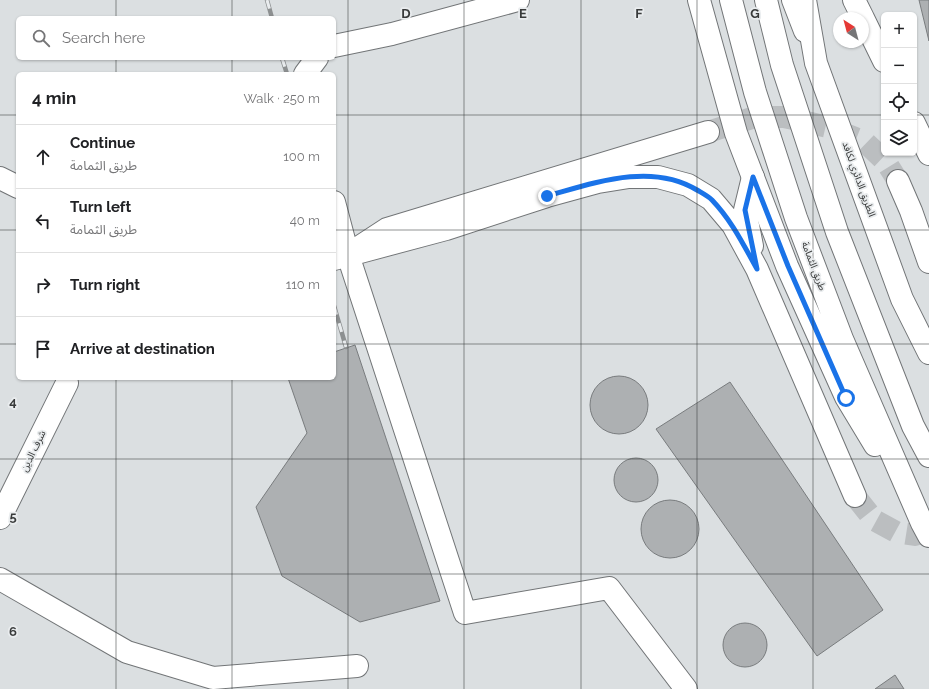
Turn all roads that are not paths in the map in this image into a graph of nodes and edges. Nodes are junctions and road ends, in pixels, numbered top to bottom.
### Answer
1 (518, 0) edge
2 (698, 0) edge
3 (731, 0) edge
4 (766, 0) edge
5 (793, 0) edge
6 (805, 0) edge
7 (854, 0) edge
8 (860, 12) edge
9 (869, 30) edge
10 (336, 46) edge
11 (881, 55) edge
12 (316, 60) edge
13 (816, 63) junction
14 (306, 72) edge
15 (917, 129) edge
16 (708, 132) tunnel mouth
17 (929, 154) edge
18 (753, 177) junction
19 (0, 178) edge
20 (898, 180) tunnel mouth
21 (16, 186) edge
22 (336, 218) edge
23 (341, 257) edge
24 (929, 262) edge
25 (757, 269) junction
26 (929, 353) edge
27 (67, 383) dead end
28 (929, 456) edge
29 (855, 496) tunnel mouth
30 (0, 518) edge
31 (925, 529) edge
32 (0, 580) edge
33 (357, 666) dead end
34 (686, 689) edge

1 - 10 main road
2 - 18 main road, طريق الثمامة
3 - 31 main road, طريق الثمامة
4 - 28 main road
5 - 13 main road
6 - 13 main road, الطريق الدائري لكافد
7 - 8 main road
9 - 11 main road
12 - 14 main road
13 - 26 main road, الطريق الدائري لكافد
15 - 17 main road
16 - 23 main road
18 - 25 main road
18 - 31 main road, طريق الثمامة
19 - 21 main road
20 - 24 main road
22 - 23 main road
23 - 25 main road
23 - 34 main road
25 - 29 main road
27 - 30 main road, شرف الدين
32 - 33 main road

